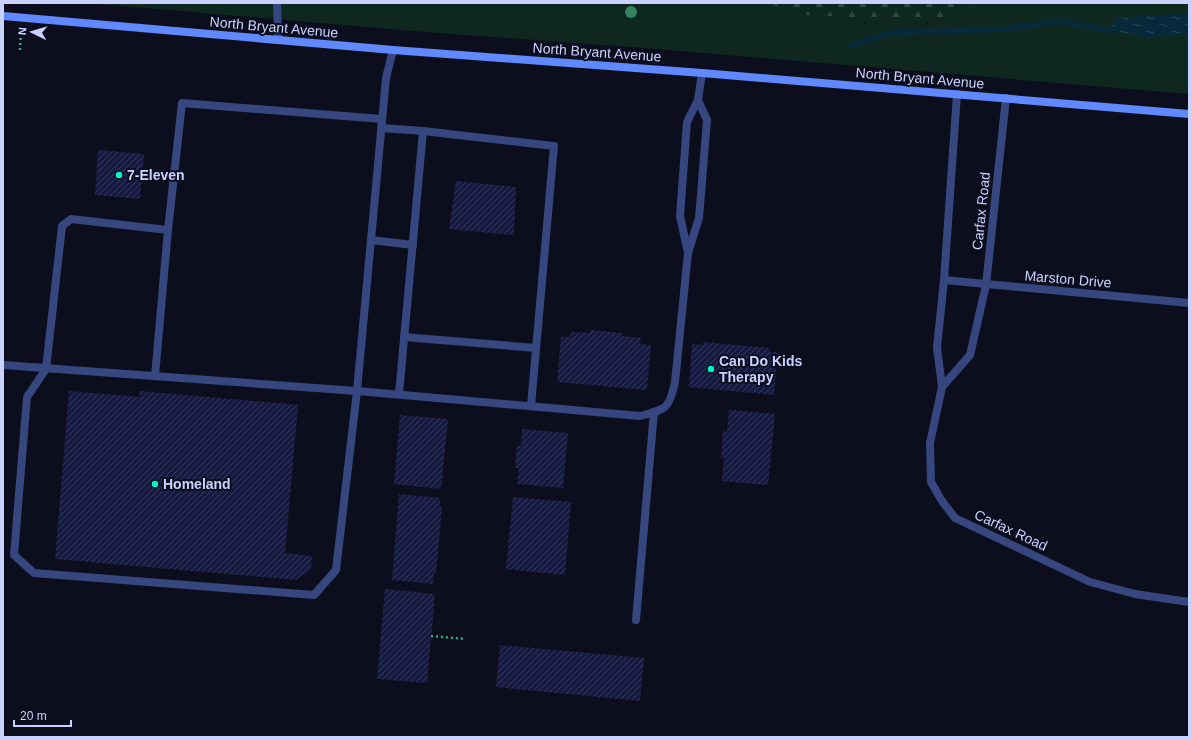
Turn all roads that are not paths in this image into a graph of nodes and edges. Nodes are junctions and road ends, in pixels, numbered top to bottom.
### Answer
1 (277, 3) edge
2 (3, 16) edge
3 (278, 40) junction
4 (393, 50) junction
5 (702, 73) junction
6 (957, 94) junction
7 (1006, 98) junction
8 (698, 100) junction
9 (1189, 114) edge
10 (382, 119) junction
11 (381, 128) junction
12 (423, 131) junction
13 (168, 230) junction
14 (371, 240) junction
15 (413, 245) junction
16 (688, 253) junction
17 (944, 280) junction
18 (986, 285) junction
19 (1189, 303) edge
20 (404, 337) junction
21 (536, 348) junction
22 (3, 365) edge
23 (46, 368) junction
24 (156, 376) junction
25 (942, 387) junction
26 (357, 391) junction
27 (398, 394) junction
28 (531, 406) junction
29 (654, 412) junction
30 (1189, 602) edge
31 (636, 620) dead end

1 - 3 street
2 - 3 main road, North Bryant Avenue
3 - 4 main road, North Bryant Avenue
4 - 5 main road, North Bryant Avenue
4 - 10 street
5 - 6 main road, North Bryant Avenue
5 - 8 street
6 - 7 main road, North Bryant Avenue
6 - 17 street, Carfax Road
7 - 9 main road, North Bryant Avenue
7 - 18 street, Carfax Road
8 - 16 street
8 - 16 street
10 - 11 street
10 - 13 street
11 - 12 street
11 - 14 street
12 - 15 street
12 - 21 street
13 - 23 street
13 - 24 street
14 - 15 street
14 - 26 street
15 - 20 street
16 - 29 street
17 - 18 street, Marston Drive
17 - 25 street, Carfax Road
18 - 19 street, Marston Drive
18 - 25 street, Carfax Road
20 - 21 street
20 - 27 street
21 - 28 street
22 - 23 street
23 - 24 street
23 - 26 street
24 - 26 street
25 - 30 street, Carfax Road
26 - 27 street
27 - 28 street
28 - 29 street
29 - 31 street

